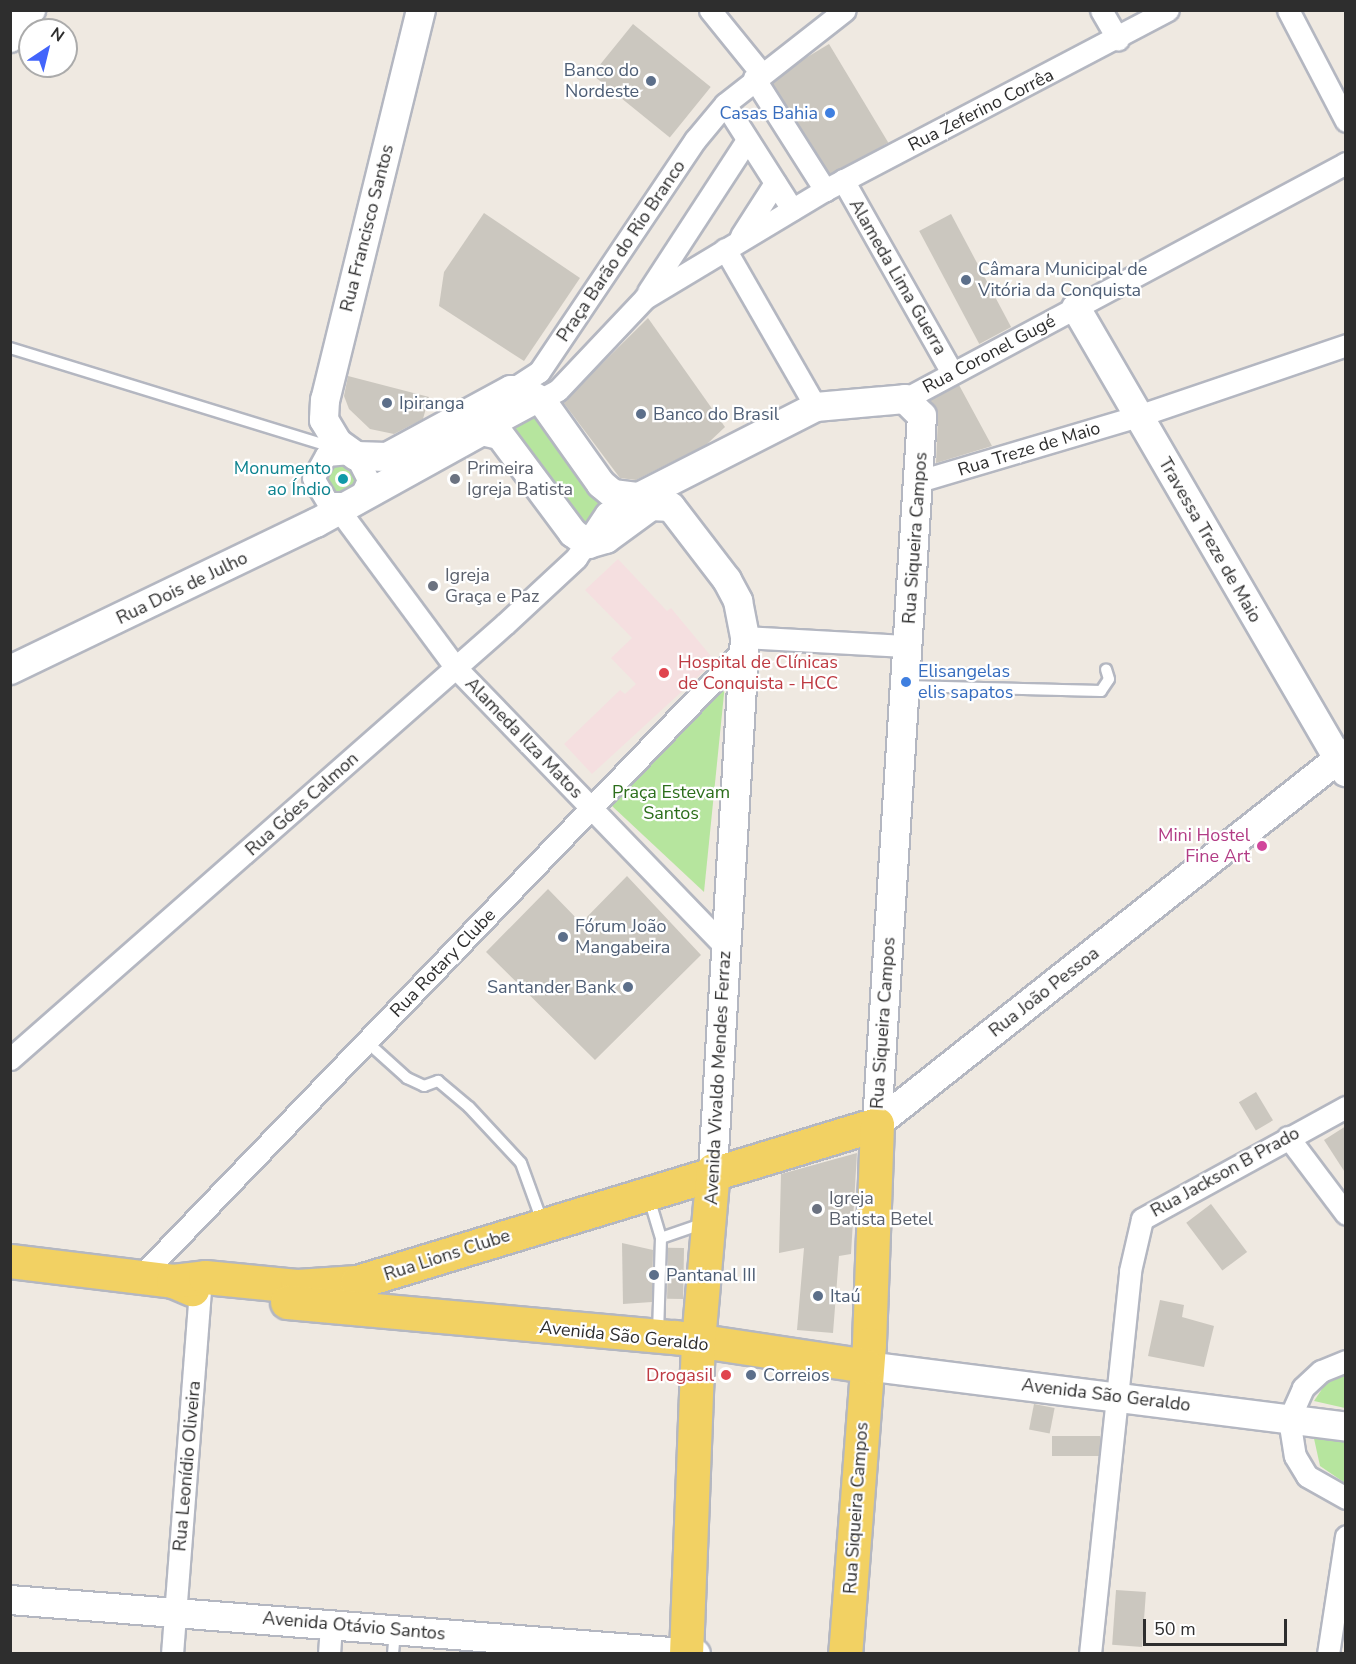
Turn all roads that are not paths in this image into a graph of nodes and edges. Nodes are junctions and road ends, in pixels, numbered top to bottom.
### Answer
1 (31, 10) edge
2 (421, 10) edge
3 (710, 10) edge
4 (845, 10) edge
5 (1101, 10) edge
6 (1168, 10) edge
7 (1288, 10) edge
8 (10, 38) edge
9 (1118, 39) junction
10 (757, 75) junction
11 (725, 104) junction
12 (1346, 121) edge
13 (747, 140) junction
14 (1346, 163) edge
15 (775, 183) junction
16 (834, 185) junction
17 (792, 209) junction
18 (731, 246) junction
19 (645, 298) junction
20 (1076, 308) junction
21 (1346, 345) edge
22 (10, 348) edge
23 (952, 374) junction
24 (511, 390) junction
25 (905, 399) junction
26 (542, 401) junction
27 (816, 406) junction
28 (1138, 416) junction
29 (491, 433) junction
30 (348, 451) junction
31 (684, 473) junction
32 (919, 481) junction
33 (629, 496) junction
34 (350, 504) junction
35 (681, 517) junction
36 (588, 543) junction
37 (745, 642) junction
38 (908, 646) junction
39 (456, 668) junction
40 (1106, 669) dead end
41 (10, 670) edge
42 (906, 686) junction
43 (1343, 762) edge
44 (592, 809) junction
45 (726, 948) junction
46 (367, 1042) junction
47 (13, 1054) edge
48 (1346, 1107) edge
49 (877, 1124) junction
50 (1288, 1137) junction
51 (713, 1170) junction
52 (647, 1192) junction
53 (1346, 1214) edge
54 (709, 1218) junction
55 (543, 1223) junction
56 (661, 1238) junction
57 (10, 1262) edge
58 (414, 1268) junction
59 (139, 1278) junction
60 (192, 1284) junction
61 (410, 1316) junction
62 (658, 1337) junction
63 (698, 1341) junction
64 (1346, 1361) edge
65 (866, 1366) junction
66 (1115, 1396) junction
67 (1289, 1419) junction
68 (1346, 1427) edge
69 (1346, 1498) edge
70 (1346, 1536) edge
71 (10, 1600) edge
72 (176, 1611) junction
73 (331, 1623) junction
74 (394, 1642) edge
75 (475, 1644) edge
76 (559, 1648) edge
77 (172, 1653) edge
78 (328, 1653) edge
79 (686, 1653) edge
80 (696, 1653) edge
81 (845, 1653) edge
82 (1090, 1653) edge
83 (1328, 1653) edge

1 - 8 street
2 - 30 street, Rua Francisco Santos
3 - 10 street
4 - 10 street, Praça Barão do Rio Branco
5 - 9 street
6 - 9 street, Rua Zeferino Corrêa
7 - 12 street
9 - 16 street, Rua Zeferino Corrêa
10 - 11 street, Praça Barão do Rio Branco
10 - 16 street
11 - 13 street
11 - 24 street, Praça Barão do Rio Branco
13 - 15 street
13 - 19 street, Praça Barão do Rio Branco
14 - 20 street, Rua Coronel Gugé
15 - 17 street
15 - 18 street, Praça Barão do Rio Branco
16 - 17 street, Praça Barão do Rio Branco
16 - 23 street, Alameda Lima Guerra
17 - 18 street, Praça Barão do Rio Branco
18 - 19 street, Praça Barão do Rio Branco
18 - 27 street
19 - 26 street, Praça Barão do Rio Branco
20 - 23 street, Rua Coronel Gugé
20 - 28 street, Travessa Treze de Maio
21 - 28 street, Rua Treze de Maio
22 - 30 lane
23 - 25 street, Rua Coronel Gugé
24 - 26 street
24 - 30 street
25 - 27 street, Rua Coronel Gugé
25 - 32 street, Rua Siqueira Campos
26 - 29 street, Praça Barão do Rio Branco
26 - 33 street
27 - 31 street, Rua Coronel Gugé
28 - 32 street, Rua Treze de Maio
28 - 43 street, Travessa Treze de Maio
29 - 34 street, Rua Dois de Julho
29 - 36 street
30 - 34 street
30 - 34 street
31 - 33 street, Rua Coronel Gugé
31 - 35 street
32 - 38 street, Rua Siqueira Campos
33 - 36 street, Rua Góes Calmon
34 - 39 street, Alameda Ilza Matos
34 - 41 street, Rua Dois de Julho
35 - 36 street
35 - 37 street, Avenida Vivaldo Mendes Ferraz
36 - 39 street, Rua Góes Calmon
37 - 38 street
37 - 44 street, Rua Rotary Clube
37 - 45 street, Avenida Vivaldo Mendes Ferraz
38 - 42 street, Rua Siqueira Campos
39 - 44 street, Alameda Ilza Matos
39 - 47 street, Rua Góes Calmon
40 - 42 lane
42 - 49 street, Rua Siqueira Campos
43 - 49 street, Rua João Pessoa
44 - 45 street
44 - 46 street, Rua Rotary Clube
45 - 51 street, Avenida Vivaldo Mendes Ferraz
46 - 55 lane
46 - 59 street, Rua Rotary Clube
48 - 50 street, Rua Jackson B Prado
49 - 51 main road, Rua João Pessoa
49 - 65 main road, Rua Siqueira Campos
50 - 53 street
50 - 66 street, Rua Jackson B Prado
51 - 52 main road, Rua Lions Clube
51 - 54 main road, Avenida Vivaldo Mendes Ferraz
52 - 55 main road, Rua Lions Clube
52 - 56 lane
54 - 56 lane
54 - 63 main road, Avenida Vivaldo Mendes Ferraz
55 - 58 main road, Rua Lions Clube
56 - 62 lane
57 - 59 main road, Avenida São Geraldo
58 - 60 main road, Rua Lions Clube
58 - 61 main road
59 - 60 main road, Avenida São Geraldo
60 - 61 main road, Avenida São Geraldo
60 - 72 street, Rua Leonídio Oliveira
61 - 62 main road, Avenida São Geraldo
62 - 63 main road, Avenida São Geraldo
63 - 65 main road, Avenida São Geraldo
63 - 79 main road, Avenida Vivaldo Mendes Ferraz
64 - 67 street
65 - 66 street, Avenida São Geraldo
65 - 81 main road, Rua Siqueira Campos
66 - 67 street, Avenida São Geraldo
66 - 82 street, Rua Jackson B Prado
67 - 68 street, Avenida São Geraldo
67 - 69 street
70 - 83 street
71 - 72 street, Avenida Otávio Santos
72 - 73 street, Avenida Otávio Santos
72 - 77 street, Rua Leonídio Oliveira
73 - 74 street, Avenida Otávio Santos
73 - 78 street
74 - 75 street, Avenida Otávio Santos
75 - 76 street, Avenida Otávio Santos
76 - 79 street, Avenida Otávio Santos
79 - 80 street, Avenida Otávio Santos

